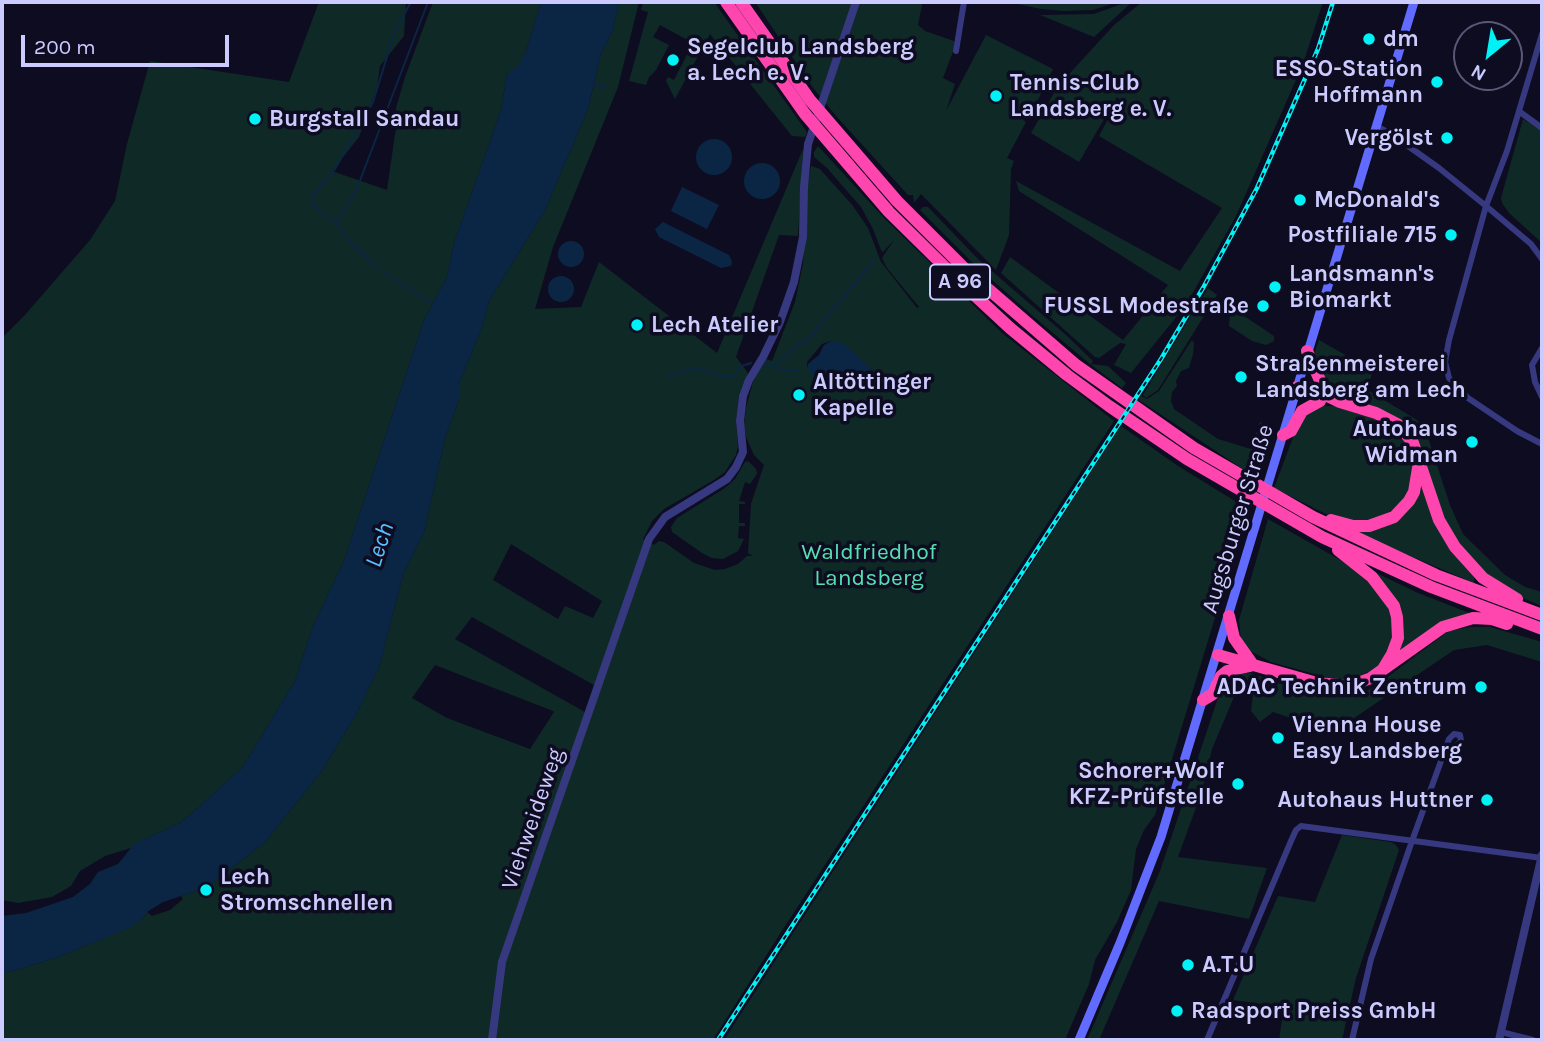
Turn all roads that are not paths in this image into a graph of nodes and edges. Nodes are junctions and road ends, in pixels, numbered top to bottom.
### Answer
1 (726, 2) edge
2 (741, 2) edge
3 (856, 2) edge
4 (964, 2) edge
5 (1414, 2) edge
6 (1542, 34) edge
7 (956, 51) dead end
8 (1520, 112) junction
9 (1376, 125) junction
10 (1542, 128) edge
11 (1486, 205) junction
12 (1542, 259) edge
13 (1542, 348) edge
14 (1307, 351) junction
15 (1297, 387) junction
16 (1542, 397) edge
17 (1323, 398) junction
18 (1283, 435) junction
19 (1542, 444) edge
20 (1419, 461) junction
21 (1289, 504) junction
22 (1322, 537) junction
23 (1542, 613) edge
24 (1229, 616) junction
25 (1542, 629) edge
26 (1218, 655) junction
27 (1253, 665) junction
28 (1381, 672) junction
29 (1203, 700) junction
30 (1445, 750) dead end
31 (1412, 841) junction
32 (1542, 857) edge
33 (1500, 1036) edge
34 (492, 1040) edge
35 (1079, 1040) edge
36 (1207, 1040) edge
37 (1352, 1040) edge
38 (1533, 1040) edge

1 - 22 highway, A 96
2 - 21 highway, A 96
3 - 34 street, Viehweideweg
4 - 7 street
5 - 9 main road, Augsburger Straße
6 - 8 street
8 - 10 street
8 - 11 street
9 - 11 street
9 - 14 main road, Augsburger Straße
11 - 12 street
11 - 19 street
13 - 16 street
14 - 15 main road, Augsburger Straße
14 - 17 highway
15 - 17 highway
15 - 18 main road, Augsburger Straße
17 - 18 highway
17 - 20 highway
18 - 24 main road, Augsburger Straße
20 - 21 highway
20 - 23 highway
21 - 23 highway, A 96
22 - 25 highway, A 96
22 - 28 highway
24 - 26 main road, Augsburger Straße
24 - 27 highway
25 - 28 highway
26 - 27 highway
26 - 29 main road, Augsburger Straße
27 - 28 highway
27 - 29 highway
29 - 35 main road, Augsburger Straße
30 - 31 street
31 - 32 street
31 - 36 street
31 - 37 street
32 - 33 street
33 - 38 street

